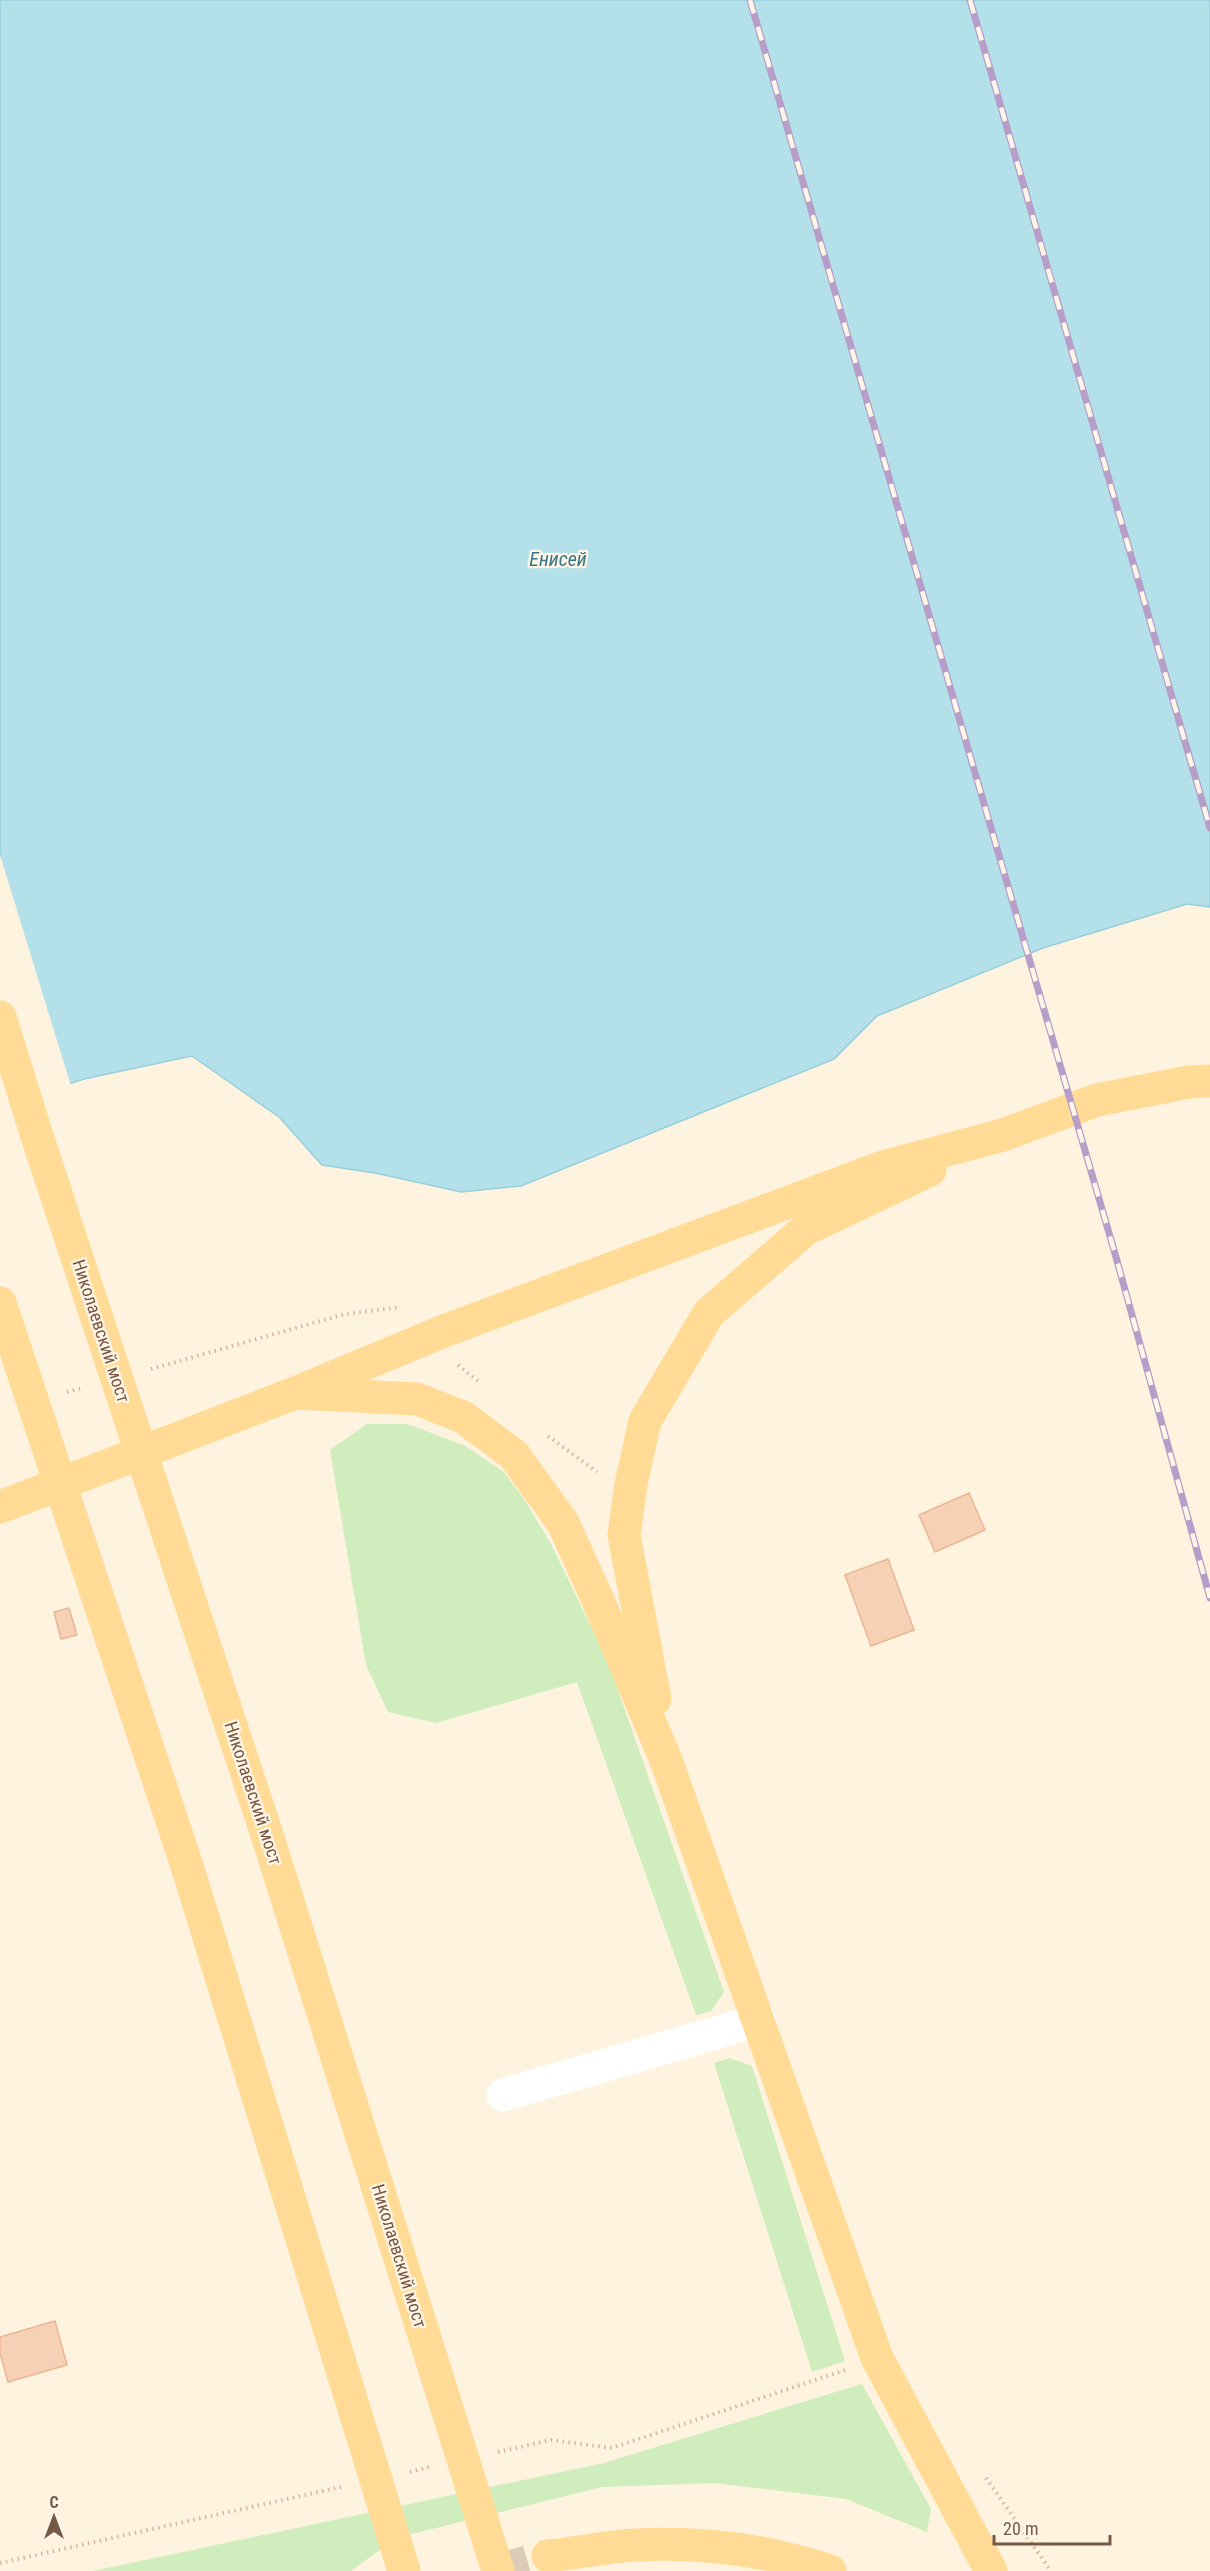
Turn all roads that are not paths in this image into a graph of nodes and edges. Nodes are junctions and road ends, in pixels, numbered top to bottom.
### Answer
1 (0, 1017) edge
2 (1210, 1081) edge
3 (1003, 1135) junction
4 (0, 1303) edge
5 (295, 1393) junction
6 (0, 1508) edge
7 (666, 1760) junction
8 (760, 2020) junction
9 (503, 2095) dead end
10 (548, 2556) tunnel mouth
11 (404, 2571) edge
12 (498, 2571) edge
13 (830, 2571) edge
14 (991, 2571) edge

1 - 12 main road, Николаевский мост
2 - 3 main road
3 - 5 main road
3 - 7 main road
4 - 11 main road
5 - 6 main road
5 - 7 main road
7 - 8 main road
8 - 9 lane
8 - 14 main road
10 - 13 main road

